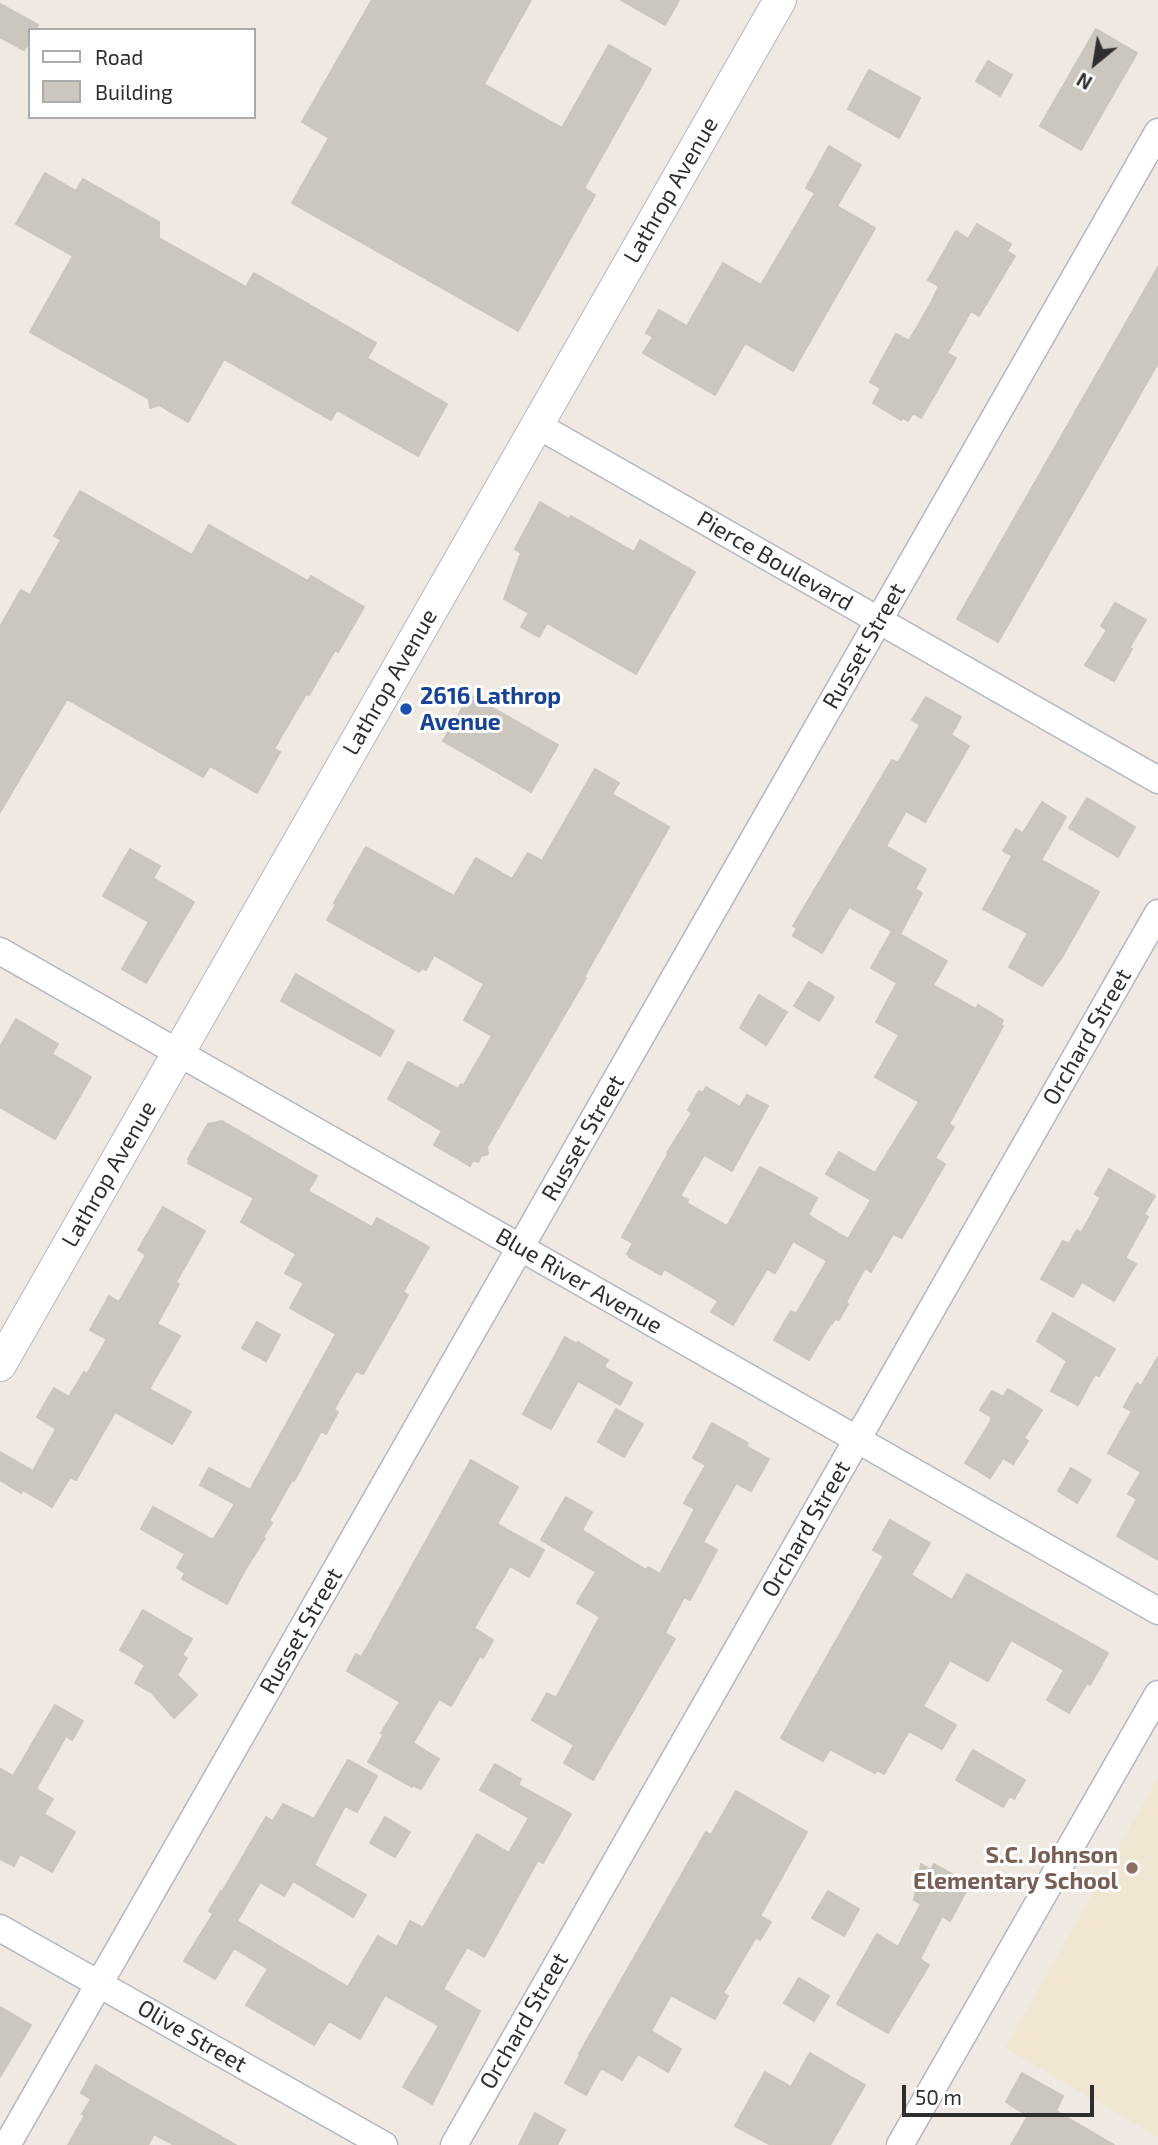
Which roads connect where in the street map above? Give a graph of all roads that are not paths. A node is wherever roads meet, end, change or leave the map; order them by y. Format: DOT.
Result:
graph roads {
  1 [pos="780,0"];
  2 [pos="1158,132"];
  3 [pos="537,425"];
  4 [pos="879,620"];
  5 [pos="1158,780"];
  6 [pos="1158,913"];
  7 [pos="0,951"];
  8 [pos="178,1053"];
  9 [pos="520,1247"];
  10 [pos="0,1364"];
  11 [pos="857,1439"];
  12 [pos="1158,1611"];
  13 [pos="1158,1694"];
  14 [pos="0,1927"];
  15 [pos="100,1984"];
  16 [pos="7,2145"];
  17 [pos="384,2145"];
  18 [pos="454,2145"];
  19 [pos="901,2145"];
  1 -- 3 [label="street, Lathrop Avenue"];
  2 -- 4 [label="street, Russet Street"];
  3 -- 4 [label="street, Pierce Boulevard"];
  3 -- 8 [label="street, Lathrop Avenue"];
  4 -- 5 [label="street, Pierce Boulevard"];
  4 -- 9 [label="street, Russet Street"];
  6 -- 11 [label="street, Orchard Street"];
  7 -- 8 [label="street, Blue River Avenue"];
  8 -- 9 [label="street, Blue River Avenue"];
  8 -- 10 [label="street, Lathrop Avenue"];
  9 -- 11 [label="street, Blue River Avenue"];
  9 -- 15 [label="street, Russet Street"];
  11 -- 12 [label="street, Blue River Avenue"];
  11 -- 18 [label="street, Orchard Street"];
  13 -- 19 [label="street"];
  14 -- 15 [label="street, Olive Street"];
  15 -- 16 [label="street, Russet Street"];
  15 -- 17 [label="street, Olive Street"];
}
